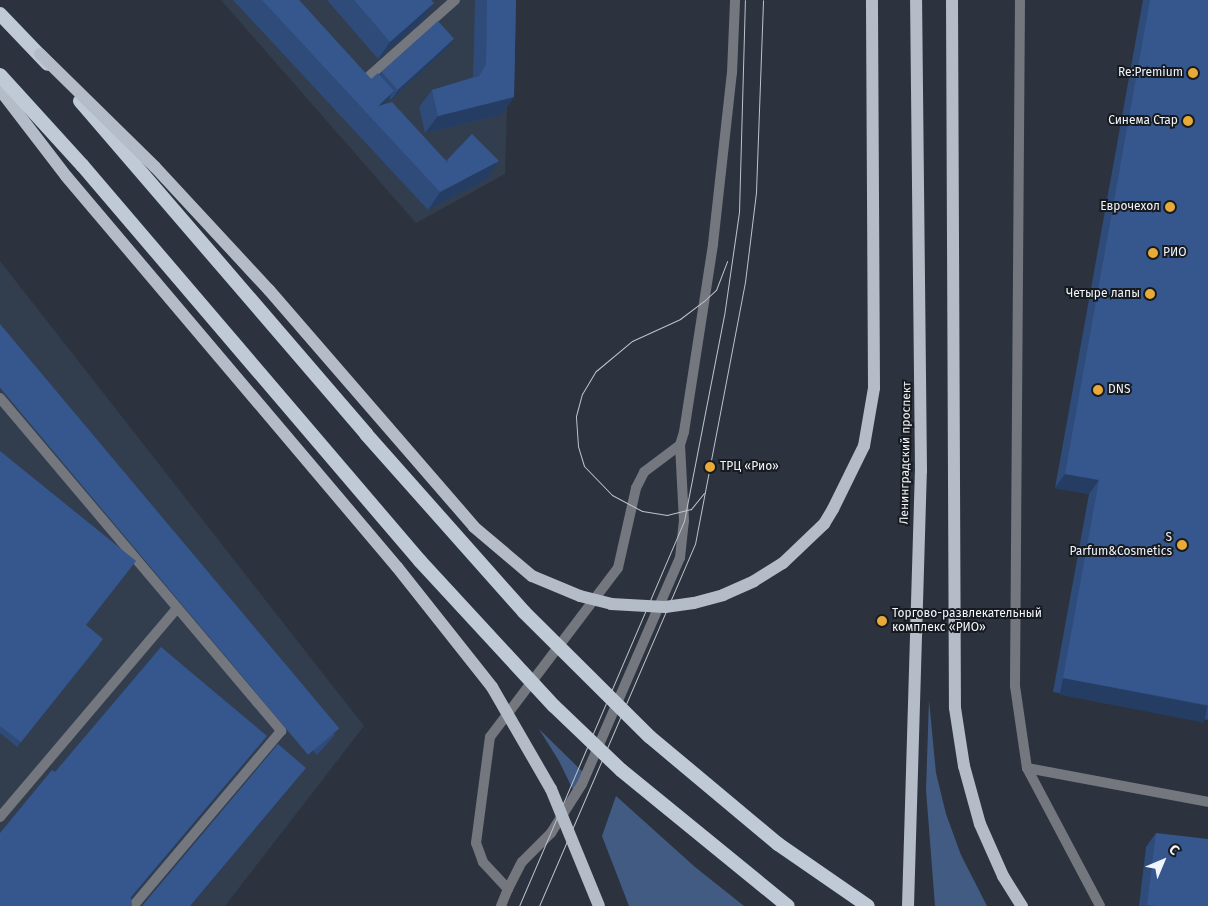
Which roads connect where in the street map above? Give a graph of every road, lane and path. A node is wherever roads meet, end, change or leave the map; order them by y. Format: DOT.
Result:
graph roads {
  1 [pos="455,0"];
  2 [pos="734,0"];
  3 [pos="872,0"];
  4 [pos="916,0"];
  5 [pos="952,0"];
  6 [pos="1020,0"];
  7 [pos="0,14"];
  8 [pos="40,54"];
  9 [pos="0,74"];
  10 [pos="366,79"];
  11 [pos="0,90"];
  12 [pos="0,398"];
  13 [pos="680,445"];
  14 [pos="177,608"];
  15 [pos="1027,768"];
  16 [pos="1208,802"];
  17 [pos="0,817"];
  18 [pos="508,889"];
  19 [pos="133,906"];
  20 [pos="502,906"];
  21 [pos="599,906"];
  22 [pos="788,906"];
  23 [pos="868,906"];
  24 [pos="908,906"];
  25 [pos="1022,906"];
  26 [pos="1100,906"];
  1 -- 10 [label="lane"];
  2 -- 13 [label="lane"];
  3 -- 8 [label="main road, bridge"];
  4 -- 24 [label="main road, Ленинградский проспект"];
  5 -- 25 [label="main road"];
  6 -- 15 [label="lane"];
  7 -- 8 [label="highway"];
  8 -- 23 [label="highway, bridge"];
  9 -- 22 [label="highway, bridge"];
  11 -- 21 [label="main road, bridge"];
  12 -- 14 [label="lane"];
  13 -- 18 [label="lane"];
  13 -- 18 [label="lane"];
  14 -- 17 [label="lane"];
  14 -- 19 [label="lane"];
  15 -- 16 [label="lane"];
  15 -- 26 [label="lane"];
  18 -- 20 [label="lane"];
}
